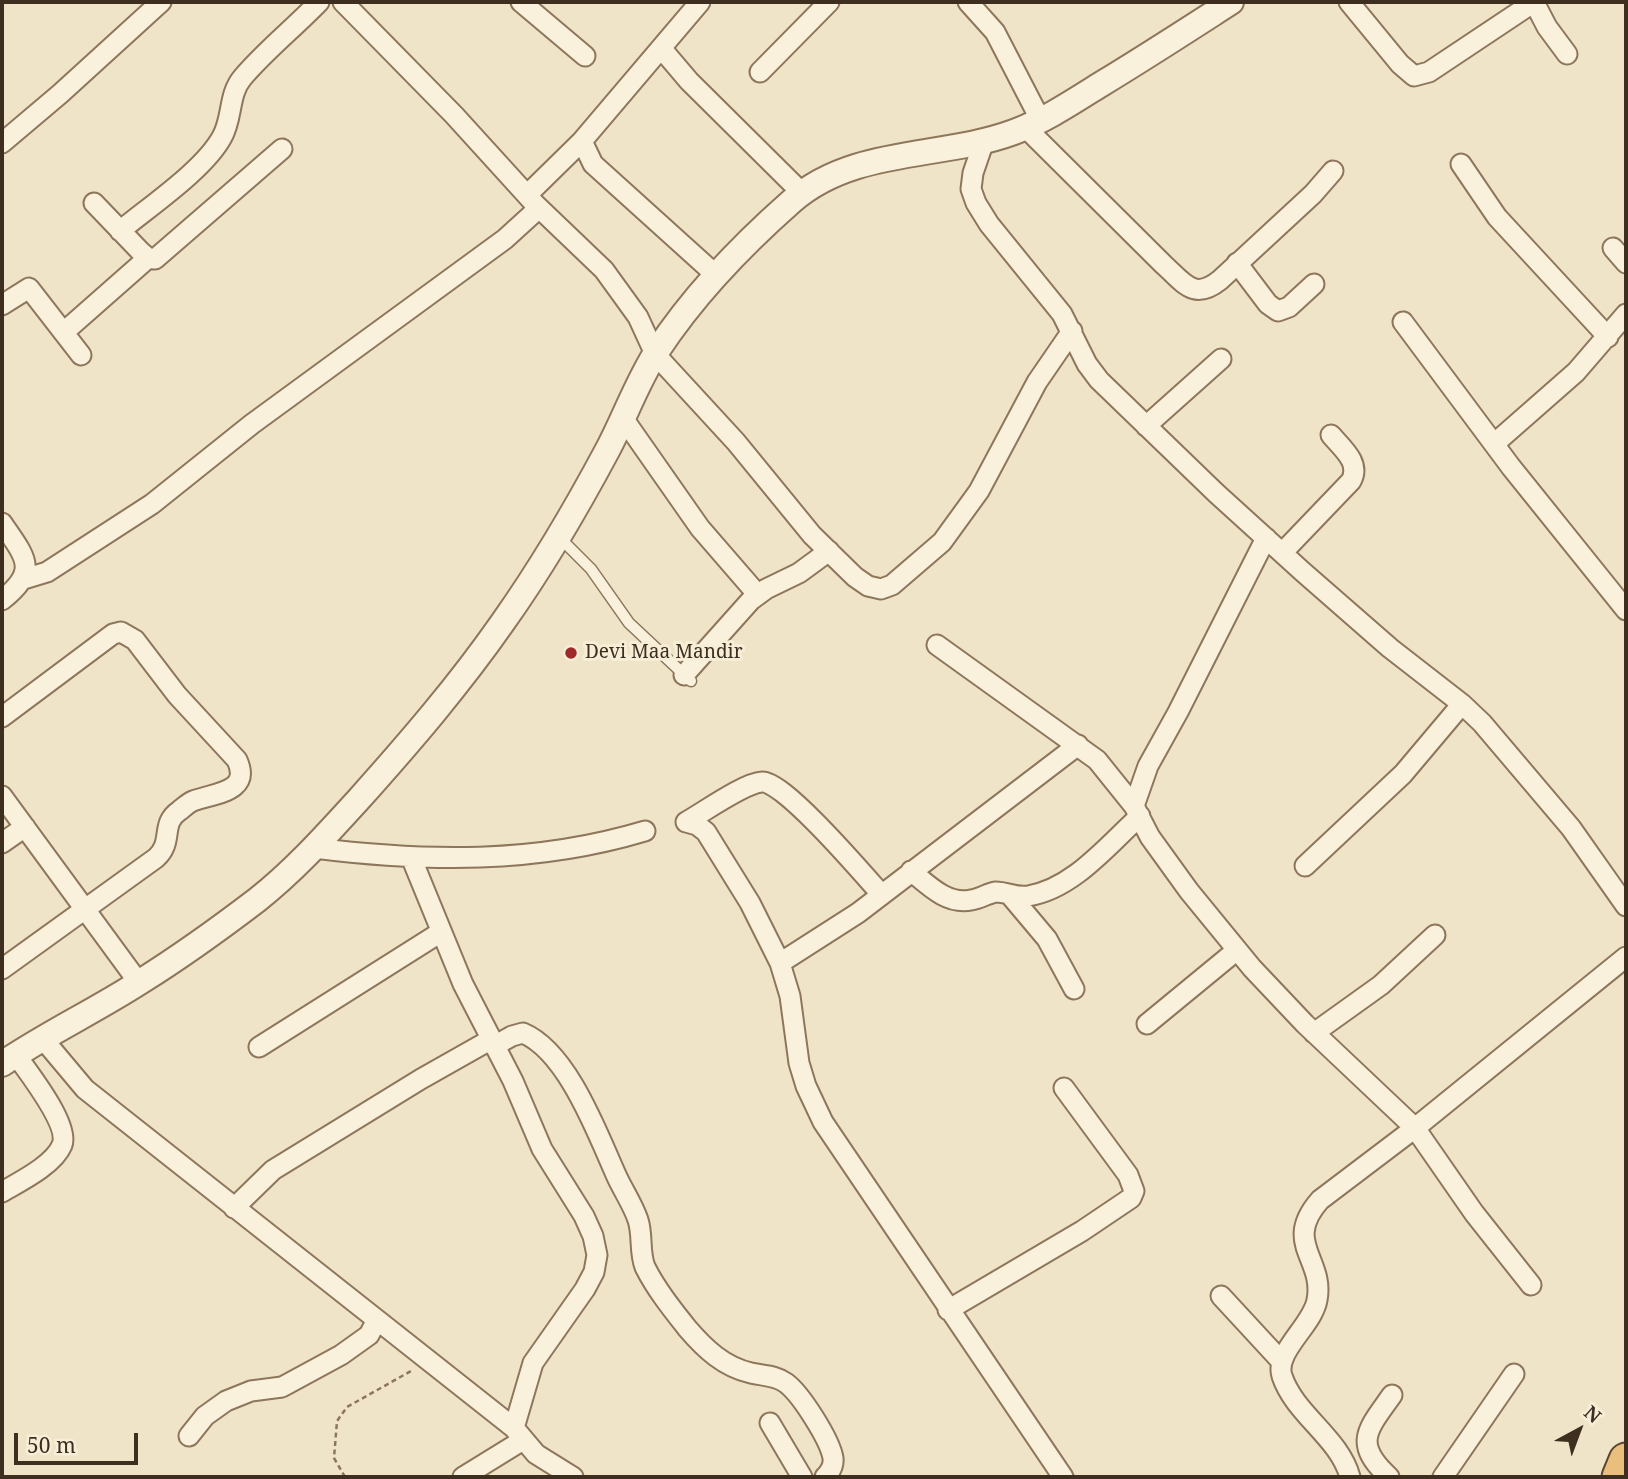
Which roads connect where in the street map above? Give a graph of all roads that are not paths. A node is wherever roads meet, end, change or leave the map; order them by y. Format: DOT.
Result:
graph roads {
  1 [pos="161,2"];
  2 [pos="319,2"];
  3 [pos="521,2"];
  4 [pos="700,2"];
  5 [pos="829,2"];
  6 [pos="968,2"];
  7 [pos="1231,2"];
  8 [pos="1349,2"];
  9 [pos="1534,2"];
  10 [pos="347,3"];
  11 [pos="661,48"];
  12 [pos="1567,54"];
  13 [pos="585,56"];
  14 [pos="760,72"];
  15 [pos="1033,124"];
  16 [pos="582,141"];
  17 [pos="984,141"];
  18 [pos="2,143"];
  19 [pos="282,149"];
  20 [pos="1461,164"];
  21 [pos="1333,171"];
  22 [pos="802,193"];
  23 [pos="533,202"];
  24 [pos="94,203"];
  25 [pos="120,231"];
  26 [pos="148,258"];
  27 [pos="1237,263"];
  28 [pos="717,276"];
  29 [pos="1314,284"];
  30 [pos="2,305"];
  31 [pos="1626,314"];
  32 [pos="1403,322"];
  33 [pos="1072,331"];
  34 [pos="64,332"];
  35 [pos="1608,337"];
  36 [pos="655,354"];
  37 [pos="82,355"];
  38 [pos="1221,359"];
  39 [pos="623,418"];
  40 [pos="1146,426"];
  41 [pos="1331,435"];
  42 [pos="1494,444"];
  43 [pos="2,523"];
  44 [pos="559,537"];
  45 [pos="1266,538"];
  46 [pos="829,551"];
  47 [pos="1282,553"];
  48 [pos="24,579"];
  49 [pos="758,595"];
  50 [pos="2,600"];
  51 [pos="1626,610"];
  52 [pos="937,645"];
  53 [pos="687,678"];
  54 [pos="1462,705"];
  55 [pos="2,717"];
  56 [pos="1078,745"];
  57 [pos="2,796"];
  58 [pos="1137,811"];
  59 [pos="24,827"];
  60 [pos="645,831"];
  61 [pos="2,843"];
  62 [pos="314,848"];
  63 [pos="411,857"];
  64 [pos="1305,866"];
  65 [pos="911,871"];
  66 [pos="881,894"];
  67 [pos="1010,895"];
  68 [pos="1626,906"];
  69 [pos="85,910"];
  70 [pos="441,932"];
  71 [pos="1435,935"];
  72 [pos="1237,950"];
  73 [pos="1626,957"];
  74 [pos="780,963"];
  75 [pos="2,969"];
  76 [pos="139,983"];
  77 [pos="1074,989"];
  78 [pos="1147,1024"];
  79 [pos="1314,1033"];
  80 [pos="43,1039"];
  81 [pos="492,1043"];
  82 [pos="258,1046"];
  83 [pos="9,1059"];
  84 [pos="1064,1088"];
  85 [pos="1415,1128"];
  86 [pos="2,1192"];
  87 [pos="234,1208"];
  88 [pos="1531,1285"];
  89 [pos="1222,1296"];
  90 [pos="948,1310"];
  91 [pos="377,1320"];
  92 [pos="1282,1362"];
  93 [pos="1514,1374"];
  94 [pos="1392,1395"];
  95 [pos="770,1423"];
  96 [pos="519,1434"];
  97 [pos="189,1436"];
  98 [pos="1626,1460"];
  99 [pos="463,1477"];
  100 [pos="573,1477"];
  101 [pos="802,1477"];
  102 [pos="825,1477"];
  103 [pos="1063,1477"];
  104 [pos="1350,1477"];
  105 [pos="1389,1477"];
  106 [pos="1443,1477"];
  107 [pos="1619,1477"];
  1 -- 18 [label="street"];
  2 -- 25 [label="street"];
  3 -- 13 [label="street"];
  4 -- 11 [label="street"];
  5 -- 14 [label="street"];
  6 -- 15 [label="street"];
  7 -- 15 [label="street"];
  8 -- 9 [label="street"];
  9 -- 12 [label="street"];
  10 -- 23 [label="street"];
  11 -- 16 [label="street"];
  11 -- 22 [label="street"];
  15 -- 17 [label="street"];
  15 -- 27 [label="street"];
  16 -- 23 [label="street"];
  16 -- 28 [label="street"];
  17 -- 22 [label="street"];
  17 -- 33 [label="street"];
  19 -- 26 [label="street"];
  20 -- 35 [label="street"];
  21 -- 27 [label="street"];
  22 -- 28 [label="street"];
  23 -- 36 [label="street"];
  23 -- 48 [label="street"];
  24 -- 25 [label="street"];
  25 -- 26 [label="street"];
  26 -- 34 [label="street"];
  27 -- 29 [label="street"];
  28 -- 36 [label="street"];
  30 -- 34 [label="street"];
  31 -- 35 [label="street"];
  32 -- 42 [label="street"];
  33 -- 40 [label="street"];
  33 -- 46 [label="street"];
  34 -- 37 [label="street"];
  35 -- 42 [label="street"];
  36 -- 39 [label="street"];
  36 -- 46 [label="street"];
  38 -- 40 [label="street"];
  39 -- 44 [label="street"];
  39 -- 49 [label="street"];
  40 -- 45 [label="street"];
  41 -- 47 [label="street"];
  42 -- 51 [label="street"];
  43 -- 48 [label="street"];
  44 -- 53 [label="lane"];
  44 -- 62 [label="street"];
  45 -- 47 [label="street"];
  45 -- 58 [label="street"];
  46 -- 49 [label="street"];
  47 -- 54 [label="street"];
  48 -- 50 [label="street"];
  49 -- 53 [label="street"];
  52 -- 56 [label="street"];
  54 -- 64 [label="street"];
  54 -- 68 [label="street"];
  55 -- 69 [label="street"];
  56 -- 58 [label="street"];
  56 -- 65 [label="street"];
  57 -- 59 [label="street"];
  58 -- 67 [label="street"];
  58 -- 72 [label="street"];
  59 -- 61 [label="street"];
  59 -- 69 [label="street"];
  60 -- 63 [label="street"];
  62 -- 63 [label="street"];
  62 -- 76 [label="street"];
  63 -- 70 [label="street"];
  65 -- 66 [label="street"];
  65 -- 67 [label="street"];
  66 -- 74 [label="street"];
  66 -- 74 [label="street"];
  67 -- 77 [label="street"];
  69 -- 75 [label="street"];
  69 -- 76 [label="street"];
  70 -- 81 [label="street"];
  70 -- 82 [label="street"];
  71 -- 79 [label="street"];
  72 -- 78 [label="street"];
  72 -- 79 [label="street"];
  73 -- 85 [label="street"];
  74 -- 90 [label="street"];
  76 -- 80 [label="street"];
  79 -- 85 [label="street"];
  80 -- 83 [label="street"];
  80 -- 87 [label="street"];
  81 -- 87 [label="street"];
  81 -- 96 [label="street"];
  81 -- 102 [label="street"];
  83 -- 86 [label="street"];
  84 -- 90 [label="street"];
  85 -- 88 [label="street"];
  85 -- 92 [label="street"];
  87 -- 91 [label="street"];
  89 -- 92 [label="street"];
  90 -- 103 [label="street"];
  91 -- 96 [label="street"];
  91 -- 97 [label="street"];
  92 -- 104 [label="street"];
  93 -- 106 [label="street"];
  94 -- 105 [label="street"];
  95 -- 101 [label="street"];
  96 -- 99 [label="street"];
  96 -- 100 [label="street"];
  98 -- 107 [label="highway"];
}
